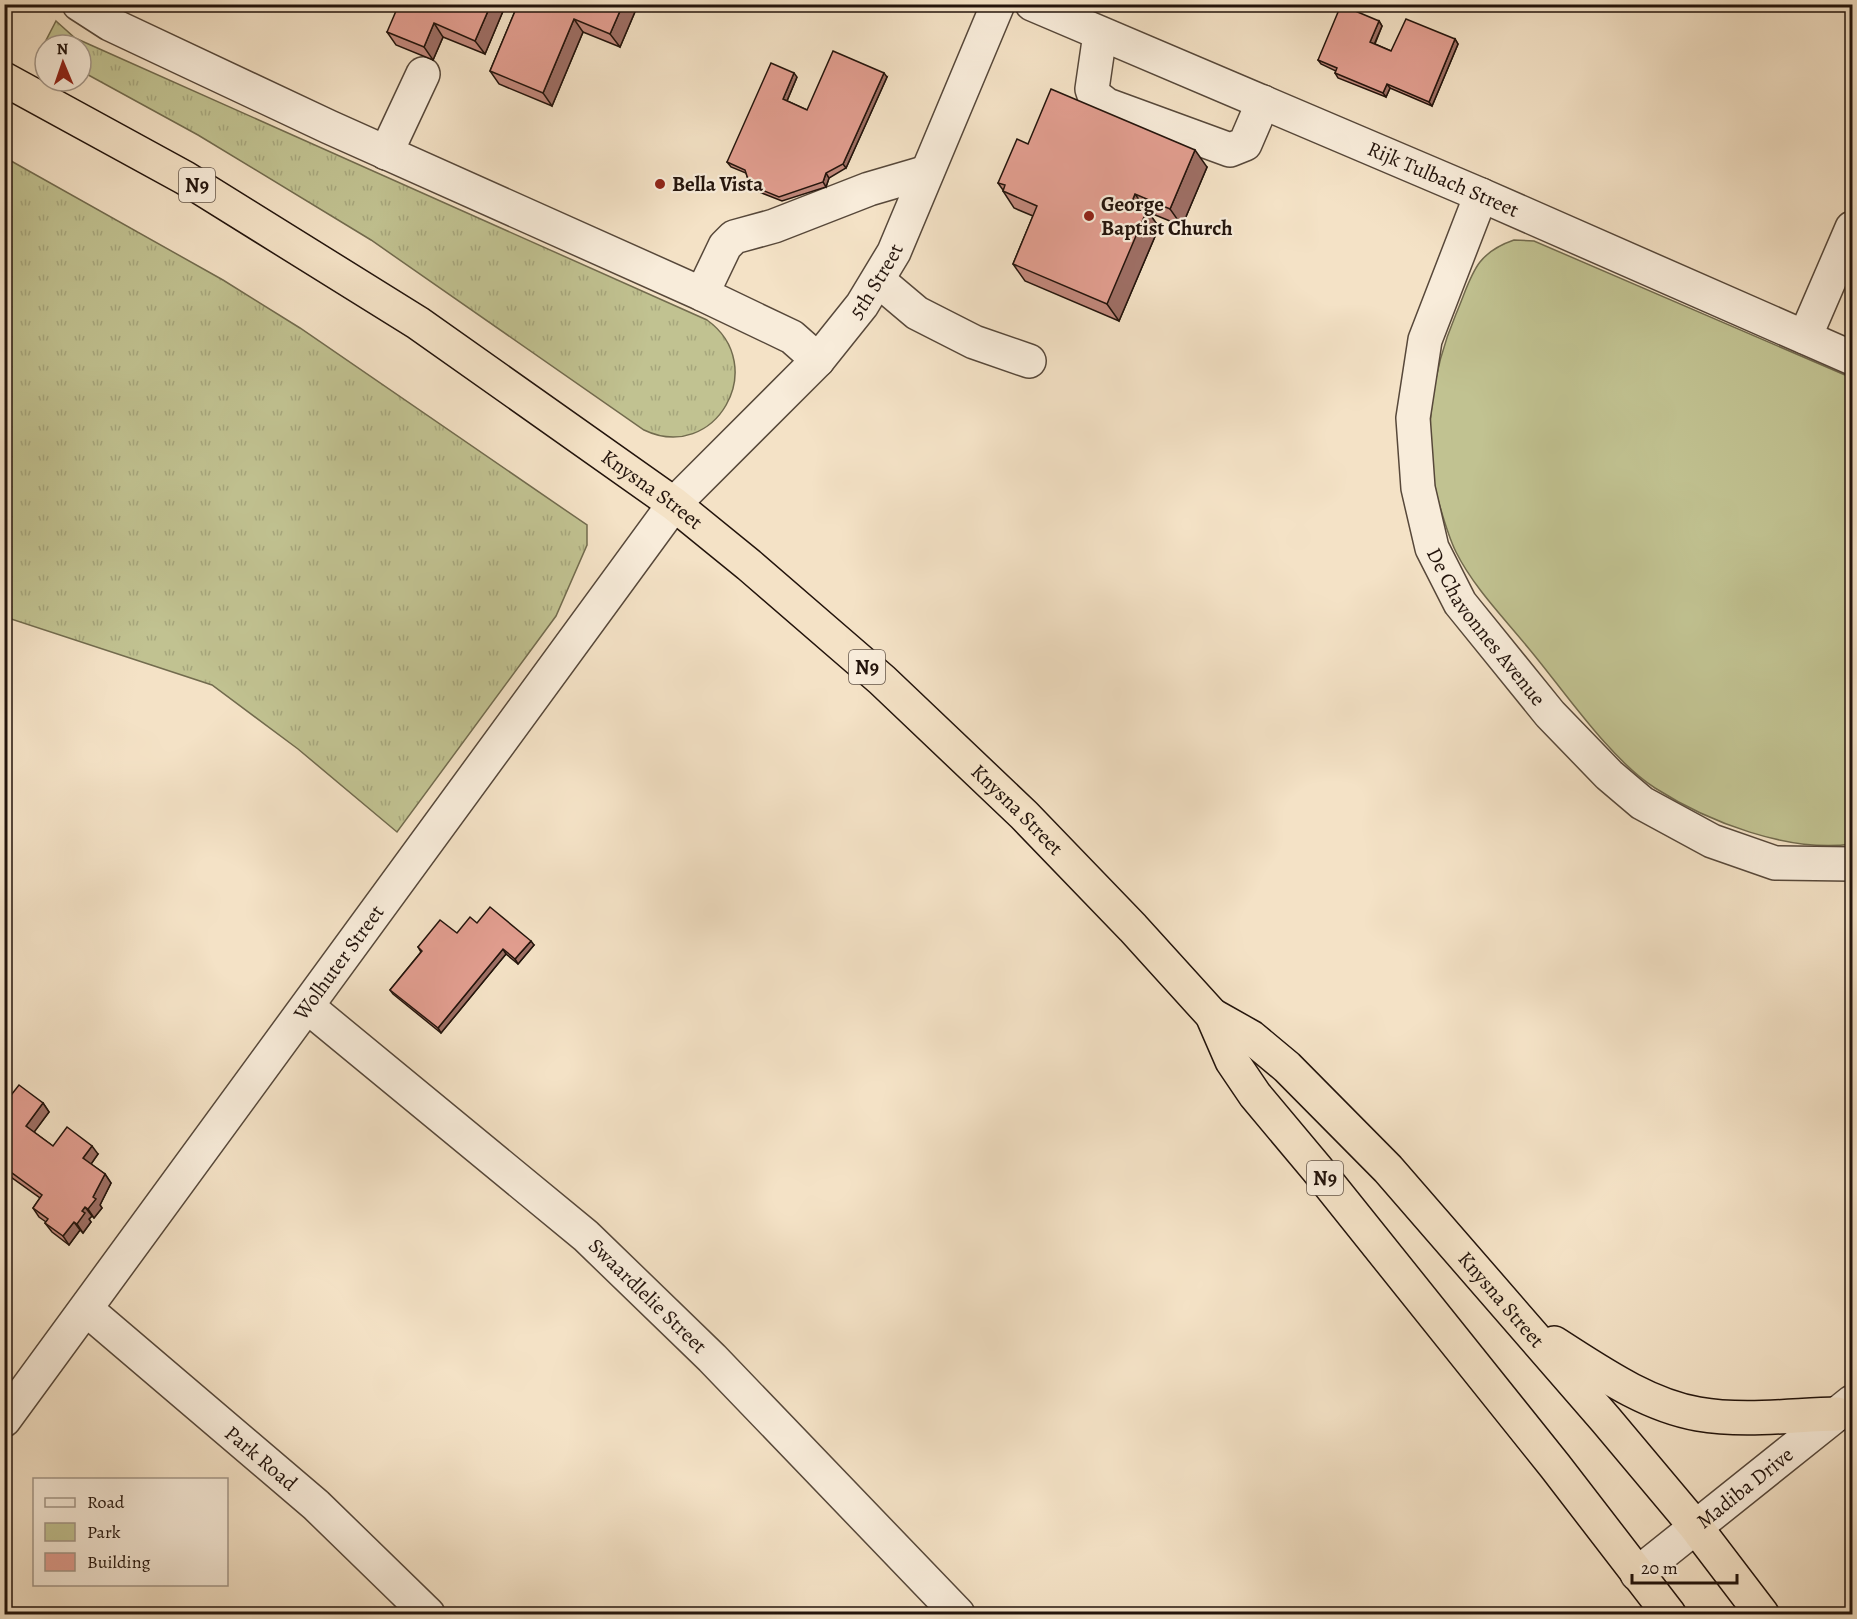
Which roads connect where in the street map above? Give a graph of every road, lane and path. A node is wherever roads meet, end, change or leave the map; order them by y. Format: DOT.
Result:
graph roads {
  1 [pos="79,4"];
  2 [pos="998,4"];
  3 [pos="1032,4"];
  4 [pos="1100,34"];
  5 [pos="423,74"];
  6 [pos="4,79"];
  7 [pos="1263,102"];
  8 [pos="386,153"];
  9 [pos="927,172"];
  10 [pos="1482,195"];
  11 [pos="1852,228"];
  12 [pos="879,281"];
  13 [pos="702,294"];
  14 [pos="1805,337"];
  15 [pos="1852,358"];
  16 [pos="818,360"];
  17 [pos="1029,362"];
  18 [pos="674,504"];
  19 [pos="1852,864"];
  20 [pos="308,1007"];
  21 [pos="1212,1015"];
  22 [pos="86,1309"];
  23 [pos="1524,1324"];
  24 [pos="1845,1408"];
  25 [pos="4,1420"];
  26 [pos="1695,1526"];
  27 [pos="1637,1574"];
  28 [pos="428,1614"];
  29 [pos="958,1614"];
  30 [pos="1669,1614"];
  31 [pos="1762,1614"];
  1 -- 8 [label="street"];
  2 -- 9 [label="street, 5th Street"];
  3 -- 4 [label="street, Rijk Tulbach Street"];
  4 -- 7 [label="street, Rijk Tulbach Street"];
  4 -- 7 [label="street"];
  5 -- 8 [label="street"];
  6 -- 18 [label="highway, Knysna Street / N9"];
  7 -- 10 [label="street, Rijk Tulbach Street"];
  8 -- 13 [label="street"];
  9 -- 12 [label="street, 5th Street"];
  9 -- 13 [label="street"];
  10 -- 14 [label="street, Rijk Tulbach Street"];
  10 -- 19 [label="street, De Chavonnes Avenue"];
  11 -- 14 [label="street"];
  12 -- 16 [label="street, 5th Street"];
  12 -- 17 [label="street"];
  13 -- 16 [label="street"];
  14 -- 15 [label="street, Rijk Tulbach Street"];
  16 -- 18 [label="street, 5th Street"];
  18 -- 20 [label="street, Wolhuter Street"];
  18 -- 21 [label="highway, Knysna Street / N9"];
  20 -- 22 [label="street, Wolhuter Street"];
  20 -- 29 [label="street, Swaardlelie Street"];
  21 -- 23 [label="highway, Knysna Street / N9"];
  21 -- 27 [label="highway, Knysna Street / N9"];
  22 -- 25 [label="street, Wolhuter Street"];
  22 -- 28 [label="street, Park Road"];
  23 -- 24 [label="highway"];
  23 -- 26 [label="highway, Knysna Street / N9"];
  24 -- 26 [label="street, Madiba Drive"];
  26 -- 27 [label="street, Madiba Drive"];
  26 -- 31 [label="highway, Knysna Street / N9"];
  27 -- 30 [label="highway, Knysna Street / N9"];
}
